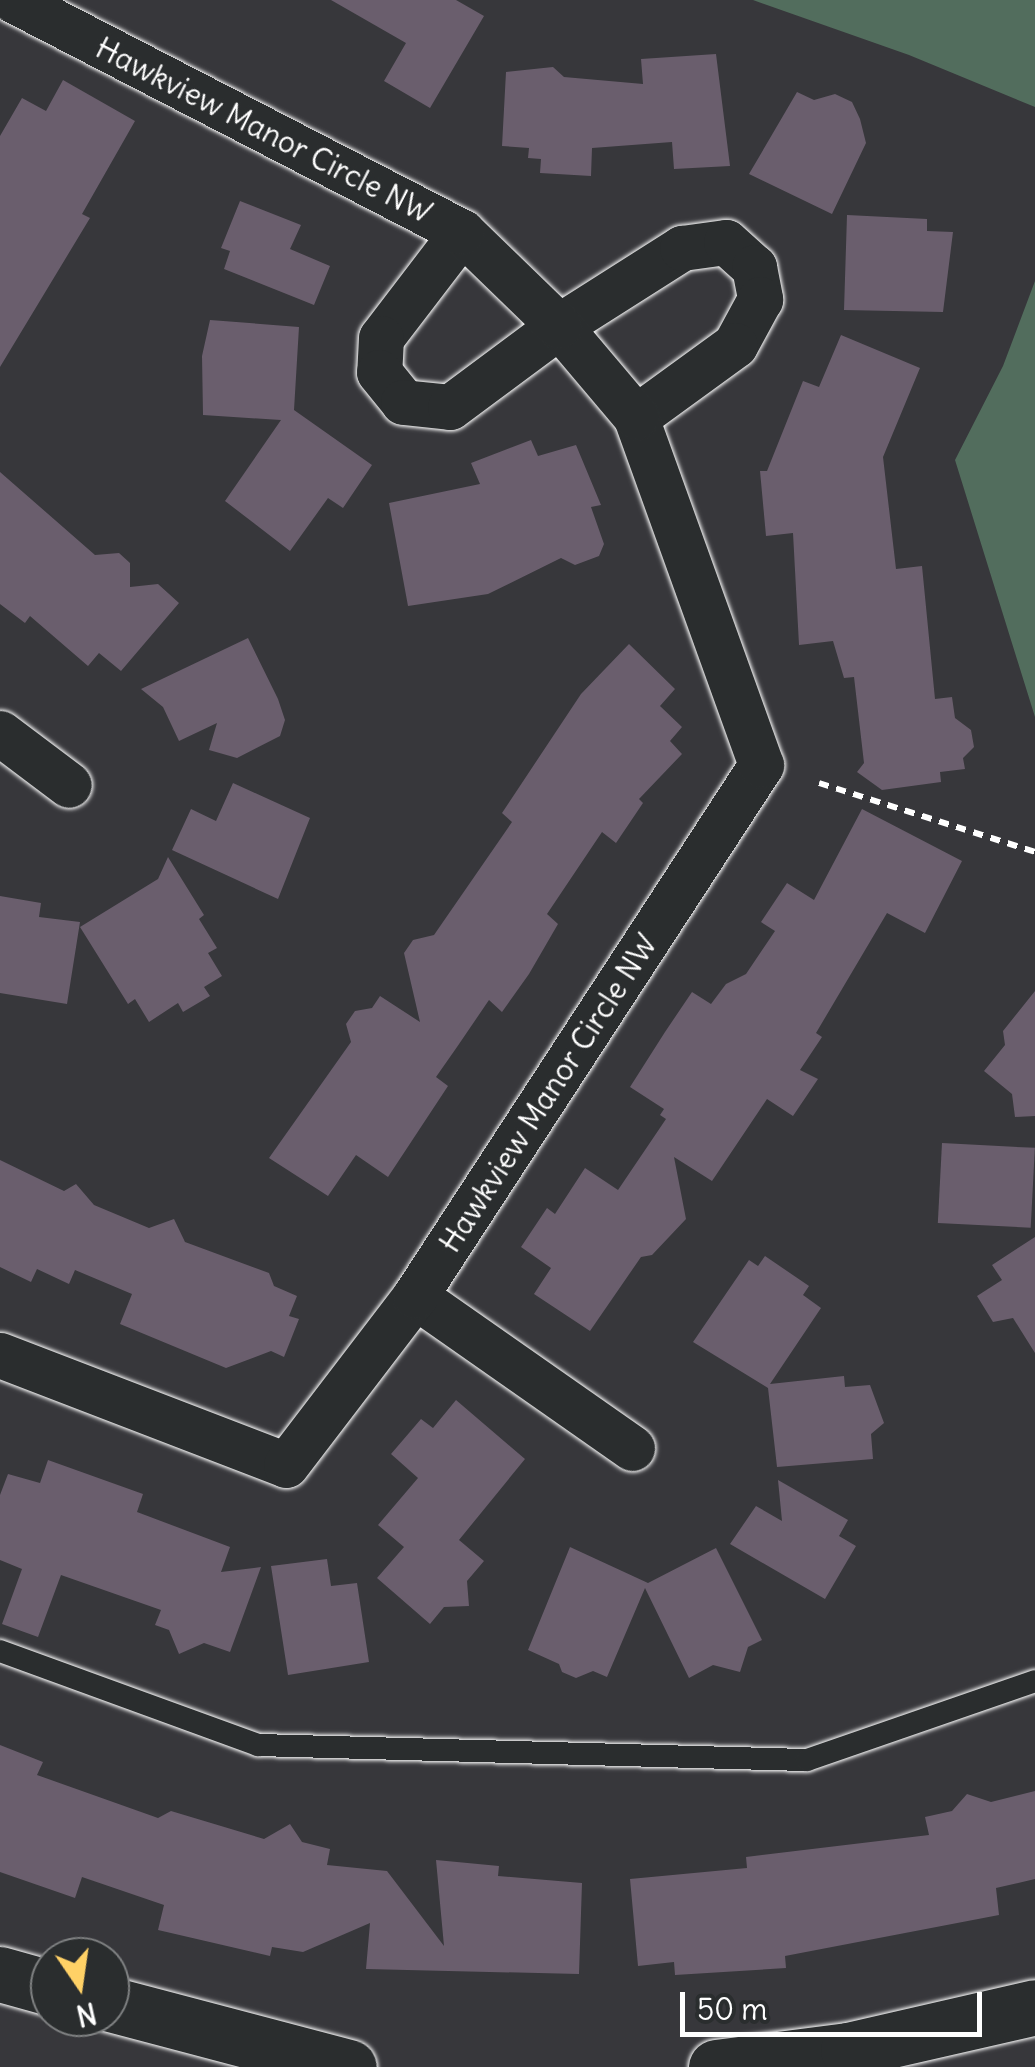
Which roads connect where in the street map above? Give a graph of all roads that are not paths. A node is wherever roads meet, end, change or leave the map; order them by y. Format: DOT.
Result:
graph roads {
  1 [pos="14,0"];
  2 [pos="462,232"];
  3 [pos="559,326"];
  4 [pos="636,416"];
  5 [pos="0,732"];
  6 [pos="70,785"];
  7 [pos="415,1296"];
  8 [pos="0,1355"];
  9 [pos="632,1448"];
  10 [pos="0,1650"];
  11 [pos="1035,1681"];
  12 [pos="0,1974"];
  13 [pos="30,1982"];
  14 [pos="1035,2007"];
  15 [pos="130,2009"];
  16 [pos="337,2066"];
  17 [pos="716,2067"];
  1 -- 2 [label="street, Hawkview Manor Circle NW"];
  2 -- 3 [label="street, Hawkview Manor Circle NW"];
  2 -- 3 [label="street, Hawkview Manor Circle NW"];
  3 -- 4 [label="street, Hawkview Manor Circle NW"];
  3 -- 4 [label="street, Hawkview Manor Circle NW"];
  4 -- 7 [label="street, Hawkview Manor Circle NW"];
  5 -- 6 [label="street"];
  7 -- 8 [label="street, Hawkview Manor Circle NW"];
  7 -- 9 [label="street"];
  10 -- 11 [label="lane"];
  12 -- 13 [label="street"];
  14 -- 17 [label="street"];
  15 -- 16 [label="street"];
}
